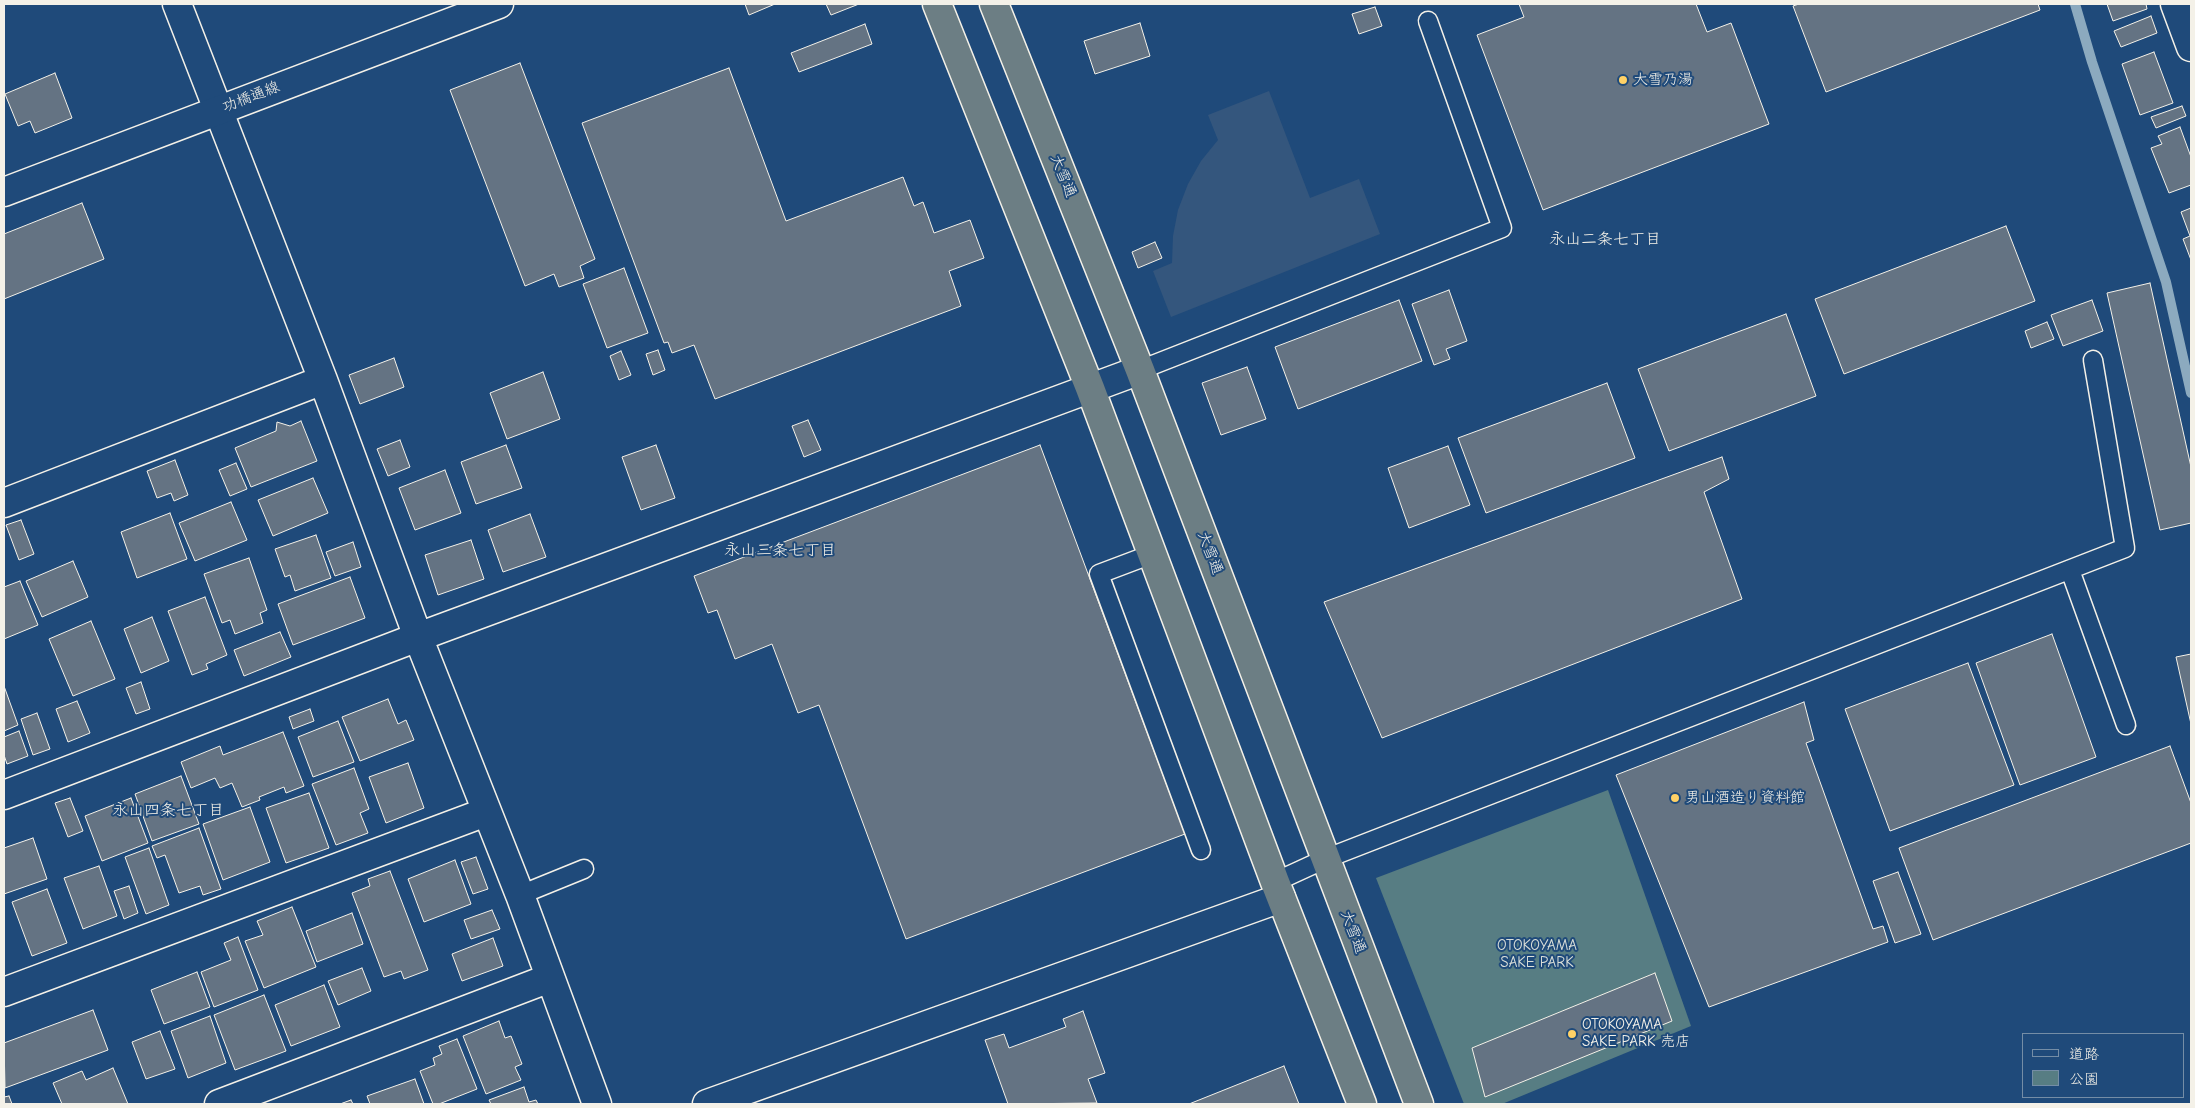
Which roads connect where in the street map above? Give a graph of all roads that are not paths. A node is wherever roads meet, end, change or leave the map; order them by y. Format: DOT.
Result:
graph roads {
  1 [pos="177,4"];
  2 [pos="499,4"];
  3 [pos="937,4"];
  4 [pos="994,4"];
  5 [pos="2181,7"];
  6 [pos="1428,21"];
  7 [pos="2191,47"];
  8 [pos="217,110"];
  9 [pos="4,192"];
  10 [pos="2093,360"];
  11 [pos="1140,370"];
  12 [pos="323,380"];
  13 [pos="1090,388"];
  14 [pos="4,503"];
  15 [pos="1152,554"];
  16 [pos="2070,570"];
  17 [pos="418,637"];
  18 [pos="2126,725"];
  19 [pos="4,795"];
  20 [pos="486,812"];
  21 [pos="1201,850"];
  22 [pos="1325,859"];
  23 [pos="584,869"];
  24 [pos="1278,890"];
  25 [pos="520,895"];
  26 [pos="550,978"];
  27 [pos="4,992"];
  28 [pos="218,1104"];
  29 [pos="597,1104"];
  30 [pos="707,1104"];
  31 [pos="1362,1104"];
  32 [pos="1419,1104"];
  1 -- 8 [label="street"];
  2 -- 8 [label="street, 功橋通線"];
  3 -- 13 [label="highway"];
  4 -- 11 [label="highway, 大雪通"];
  5 -- 7 [label="street"];
  6 -- 11 [label="lane"];
  8 -- 9 [label="street, 功橋通線"];
  8 -- 12 [label="street"];
  10 -- 16 [label="lane"];
  11 -- 13 [label="street"];
  11 -- 22 [label="highway, 大雪通"];
  12 -- 14 [label="street"];
  12 -- 17 [label="street"];
  13 -- 15 [label="highway"];
  13 -- 17 [label="street"];
  15 -- 21 [label="lane"];
  15 -- 24 [label="highway"];
  16 -- 18 [label="lane"];
  16 -- 22 [label="lane"];
  17 -- 19 [label="street"];
  17 -- 20 [label="street"];
  20 -- 25 [label="street"];
  20 -- 27 [label="street"];
  22 -- 24 [label="lane"];
  22 -- 32 [label="highway, 大雪通"];
  23 -- 25 [label="lane"];
  24 -- 30 [label="street"];
  24 -- 31 [label="highway"];
  25 -- 26 [label="street"];
  26 -- 28 [label="street"];
  26 -- 29 [label="street"];
}
